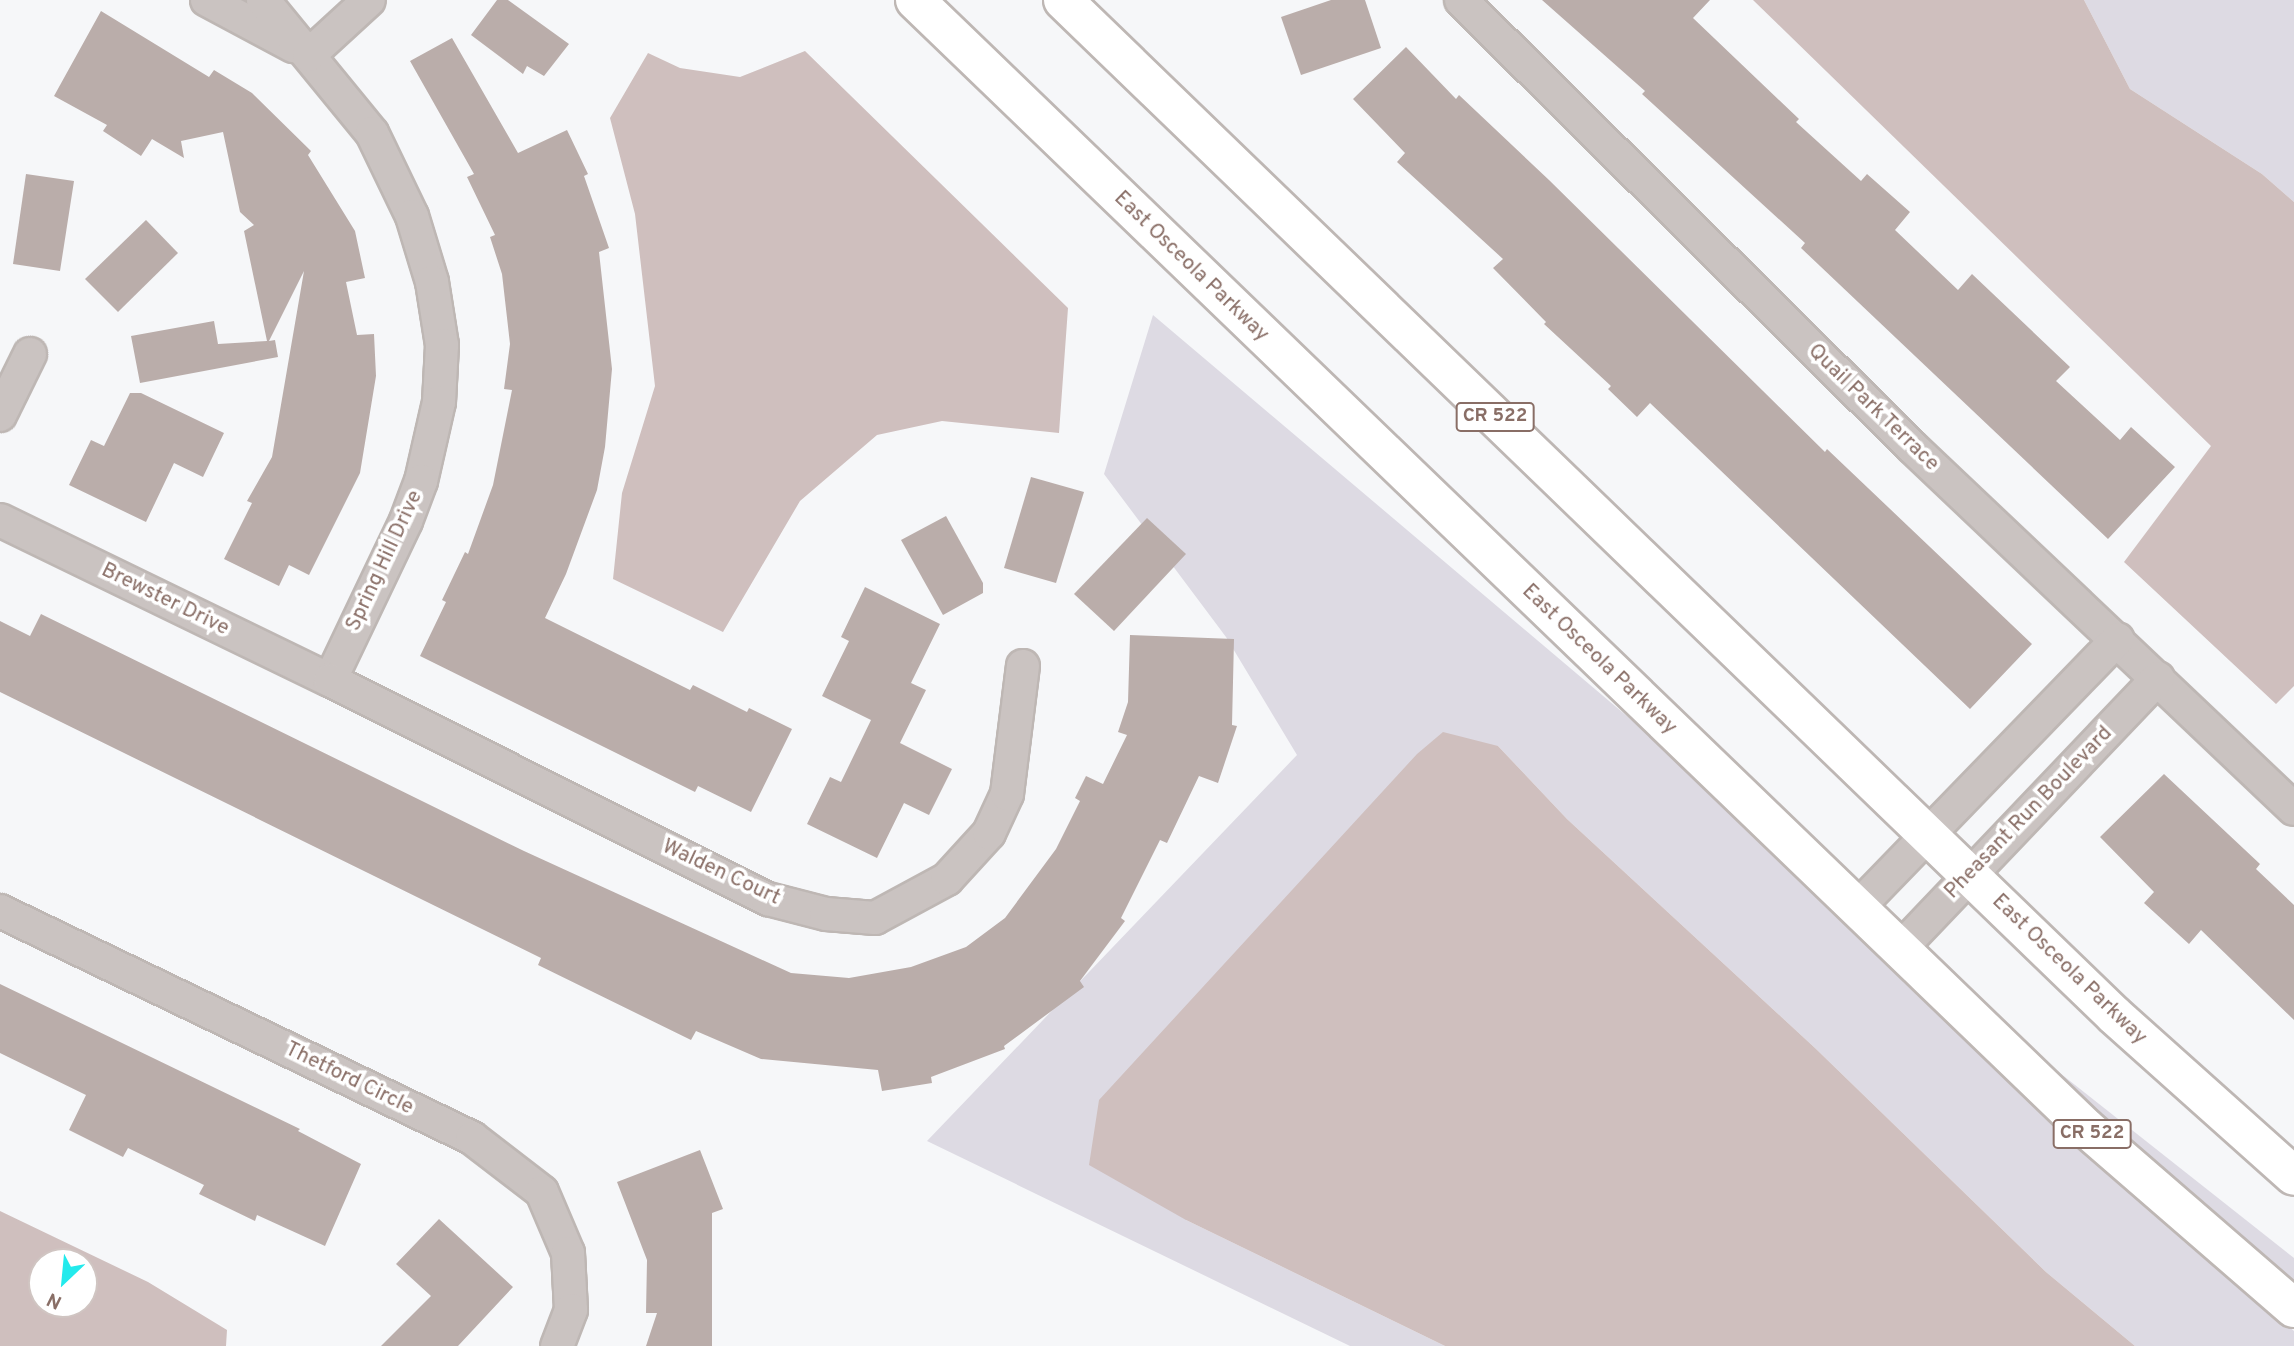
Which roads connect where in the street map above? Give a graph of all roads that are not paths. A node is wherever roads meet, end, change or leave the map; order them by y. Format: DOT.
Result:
graph roads {
  1 [pos="207,0"];
  2 [pos="263,0"];
  3 [pos="369,0"];
  4 [pos="915,0"];
  5 [pos="1063,0"];
  6 [pos="1461,0"];
  7 [pos="309,55"];
  8 [pos="30,354"];
  9 [pos="0,415"];
  10 [pos="0,520"];
  11 [pos="2118,639"];
  12 [pos="1023,667"];
  13 [pos="2158,678"];
  14 [pos="330,680"];
  15 [pos="2294,809"];
  16 [pos="1928,835"];
  17 [pos="1970,875"];
  18 [pos="1858,907"];
  19 [pos="0,911"];
  20 [pos="1900,949"];
  21 [pos="2294,1176"];
  22 [pos="2294,1308"];
  23 [pos="557,1346"];
  1 -- 7 [label="street, Spring Hill Drive"];
  2 -- 7 [label="street, Spring Hill Drive"];
  3 -- 7 [label="street"];
  4 -- 18 [label="main road, East Osceola Parkway / CR 522"];
  5 -- 16 [label="main road, East Osceola Parkway / CR 522"];
  6 -- 11 [label="street, Quail Park Terrace"];
  7 -- 14 [label="street, Spring Hill Drive"];
  8 -- 9 [label="street"];
  10 -- 14 [label="street, Brewster Drive"];
  11 -- 13 [label="street, Quail Park Terrace"];
  11 -- 16 [label="street"];
  12 -- 14 [label="street, Walden Court"];
  13 -- 15 [label="street, Quail Park Terrace"];
  13 -- 17 [label="street, Pheasant Run Boulevard"];
  16 -- 17 [label="main road, East Osceola Parkway / CR 522"];
  16 -- 18 [label="street"];
  17 -- 20 [label="street, Pheasant Run Boulevard"];
  17 -- 21 [label="main road, East Osceola Parkway / CR 522"];
  18 -- 20 [label="main road, East Osceola Parkway / CR 522"];
  19 -- 23 [label="street, Thetford Circle"];
  20 -- 22 [label="main road, East Osceola Parkway / CR 522"];
}
